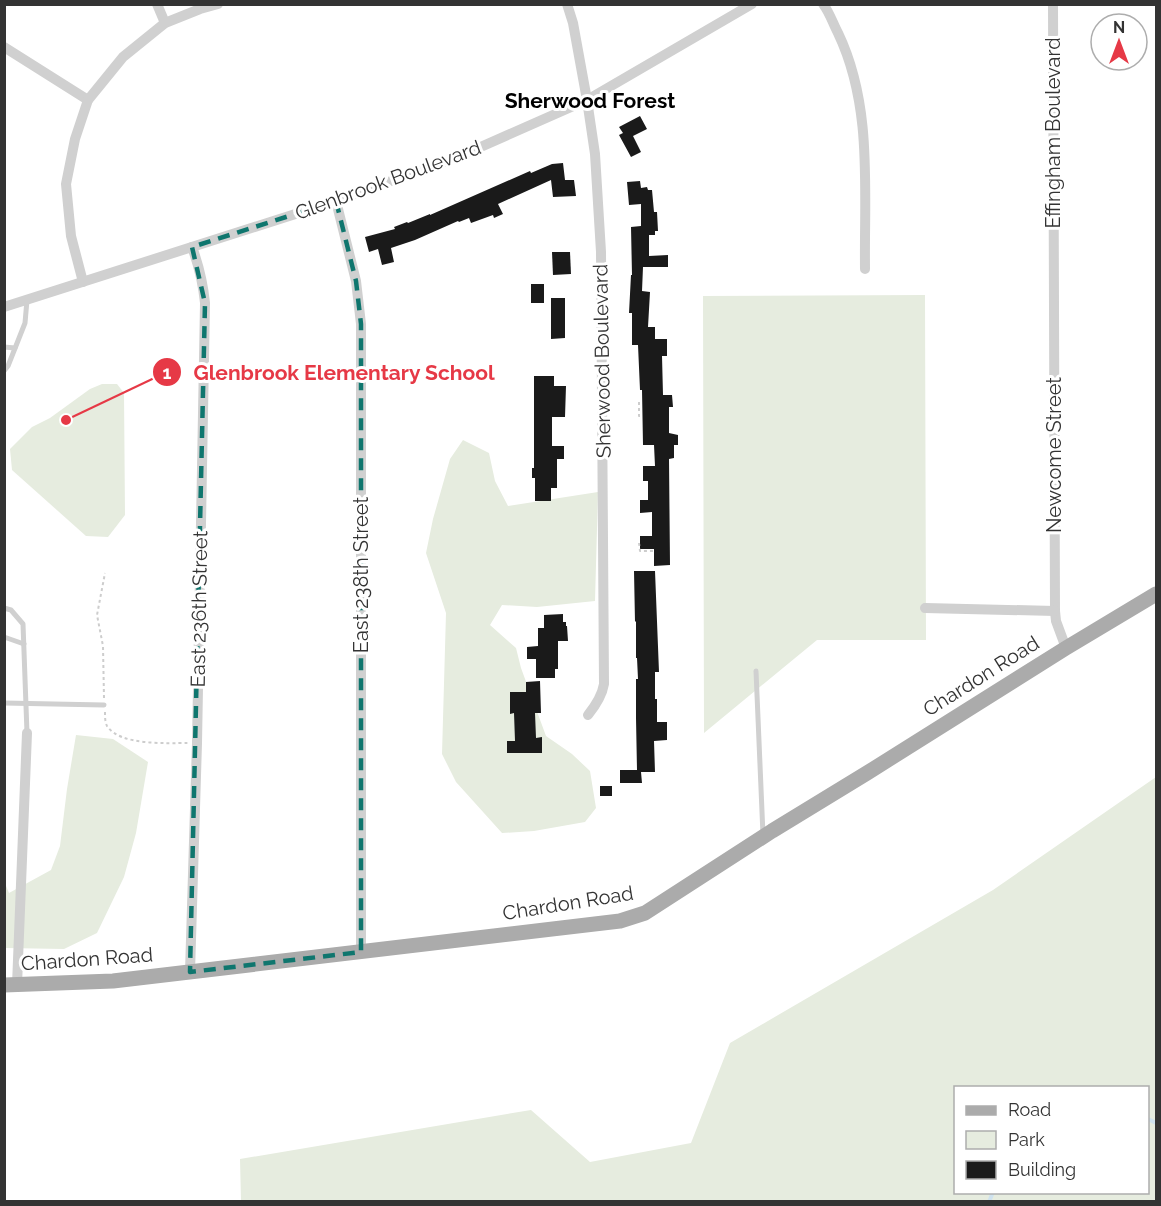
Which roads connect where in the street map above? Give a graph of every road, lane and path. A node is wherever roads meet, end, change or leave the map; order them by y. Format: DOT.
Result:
graph roads {
  1 [pos="157,4"];
  2 [pos="218,4"];
  3 [pos="567,4"];
  4 [pos="752,4"];
  5 [pos="823,4"];
  6 [pos="1053,4"];
  7 [pos="165,23"];
  8 [pos="4,47"];
  9 [pos="88,100"];
  10 [pos="587,100"];
  11 [pos="336,201"];
  12 [pos="192,247"];
  13 [pos="1053,261"];
  14 [pos="864,269"];
  15 [pos="83,282"];
  16 [pos="27,300"];
  17 [pos="4,307"];
  18 [pos="4,347"];
  19 [pos="15,348"];
  20 [pos="4,372"];
  21 [pos="639,402"];
  22 [pos="642,416"];
  23 [pos="639,543"];
  24 [pos="654,551"];
  25 [pos="105,573"];
  26 [pos="1156,594"];
  27 [pos="4,608"];
  28 [pos="925,608"];
  29 [pos="1055,611"];
  30 [pos="4,637"];
  31 [pos="24,644"];
  32 [pos="1066,648"];
  33 [pos="756,671"];
  34 [pos="4,703"];
  35 [pos="26,704"];
  36 [pos="104,705"];
  37 [pos="588,715"];
  38 [pos="27,733"];
  39 [pos="196,743"];
  40 [pos="763,836"];
  41 [pos="361,952"];
  42 [pos="190,972"];
  43 [pos="11,985"];
  1 -- 7 [label="street"];
  2 -- 7 [label="street"];
  3 -- 10 [label="street, Sherwood Boulevard"];
  4 -- 10 [label="street, Glenbrook Boulevard"];
  5 -- 14 [label="street"];
  6 -- 13 [label="street, Effingham Boulevard"];
  7 -- 9 [label="street"];
  8 -- 9 [label="street"];
  9 -- 15 [label="street"];
  10 -- 11 [label="street, Glenbrook Boulevard"];
  10 -- 37 [label="street, Sherwood Boulevard"];
  11 -- 12 [label="street, Glenbrook Boulevard"];
  11 -- 41 [label="street, East 238th Street"];
  12 -- 15 [label="street, Glenbrook Boulevard"];
  12 -- 39 [label="street, East 236th Street"];
  13 -- 29 [label="street, Newcome Street"];
  15 -- 16 [label="street, Glenbrook Boulevard"];
  16 -- 17 [label="street, Glenbrook Boulevard"];
  16 -- 19 [label="lane"];
  18 -- 19 [label="lane"];
  19 -- 20 [label="lane"];
  21 -- 22 [label="path"];
  23 -- 24 [label="path"];
  25 -- 36 [label="path"];
  26 -- 32 [label="main road, Chardon Road"];
  27 -- 31 [label="lane"];
  28 -- 29 [label="street"];
  29 -- 32 [label="street, Newcome Street"];
  30 -- 31 [label="lane"];
  31 -- 35 [label="lane"];
  32 -- 40 [label="main road, Chardon Road"];
  33 -- 40 [label="lane"];
  34 -- 35 [label="lane"];
  35 -- 36 [label="lane"];
  35 -- 38 [label="lane"];
  36 -- 39 [label="path"];
  38 -- 43 [label="street"];
  39 -- 42 [label="street, East 236th Street"];
  40 -- 41 [label="main road, Chardon Road"];
  41 -- 42 [label="main road, Chardon Road"];
  42 -- 43 [label="main road, Chardon Road"];
}
